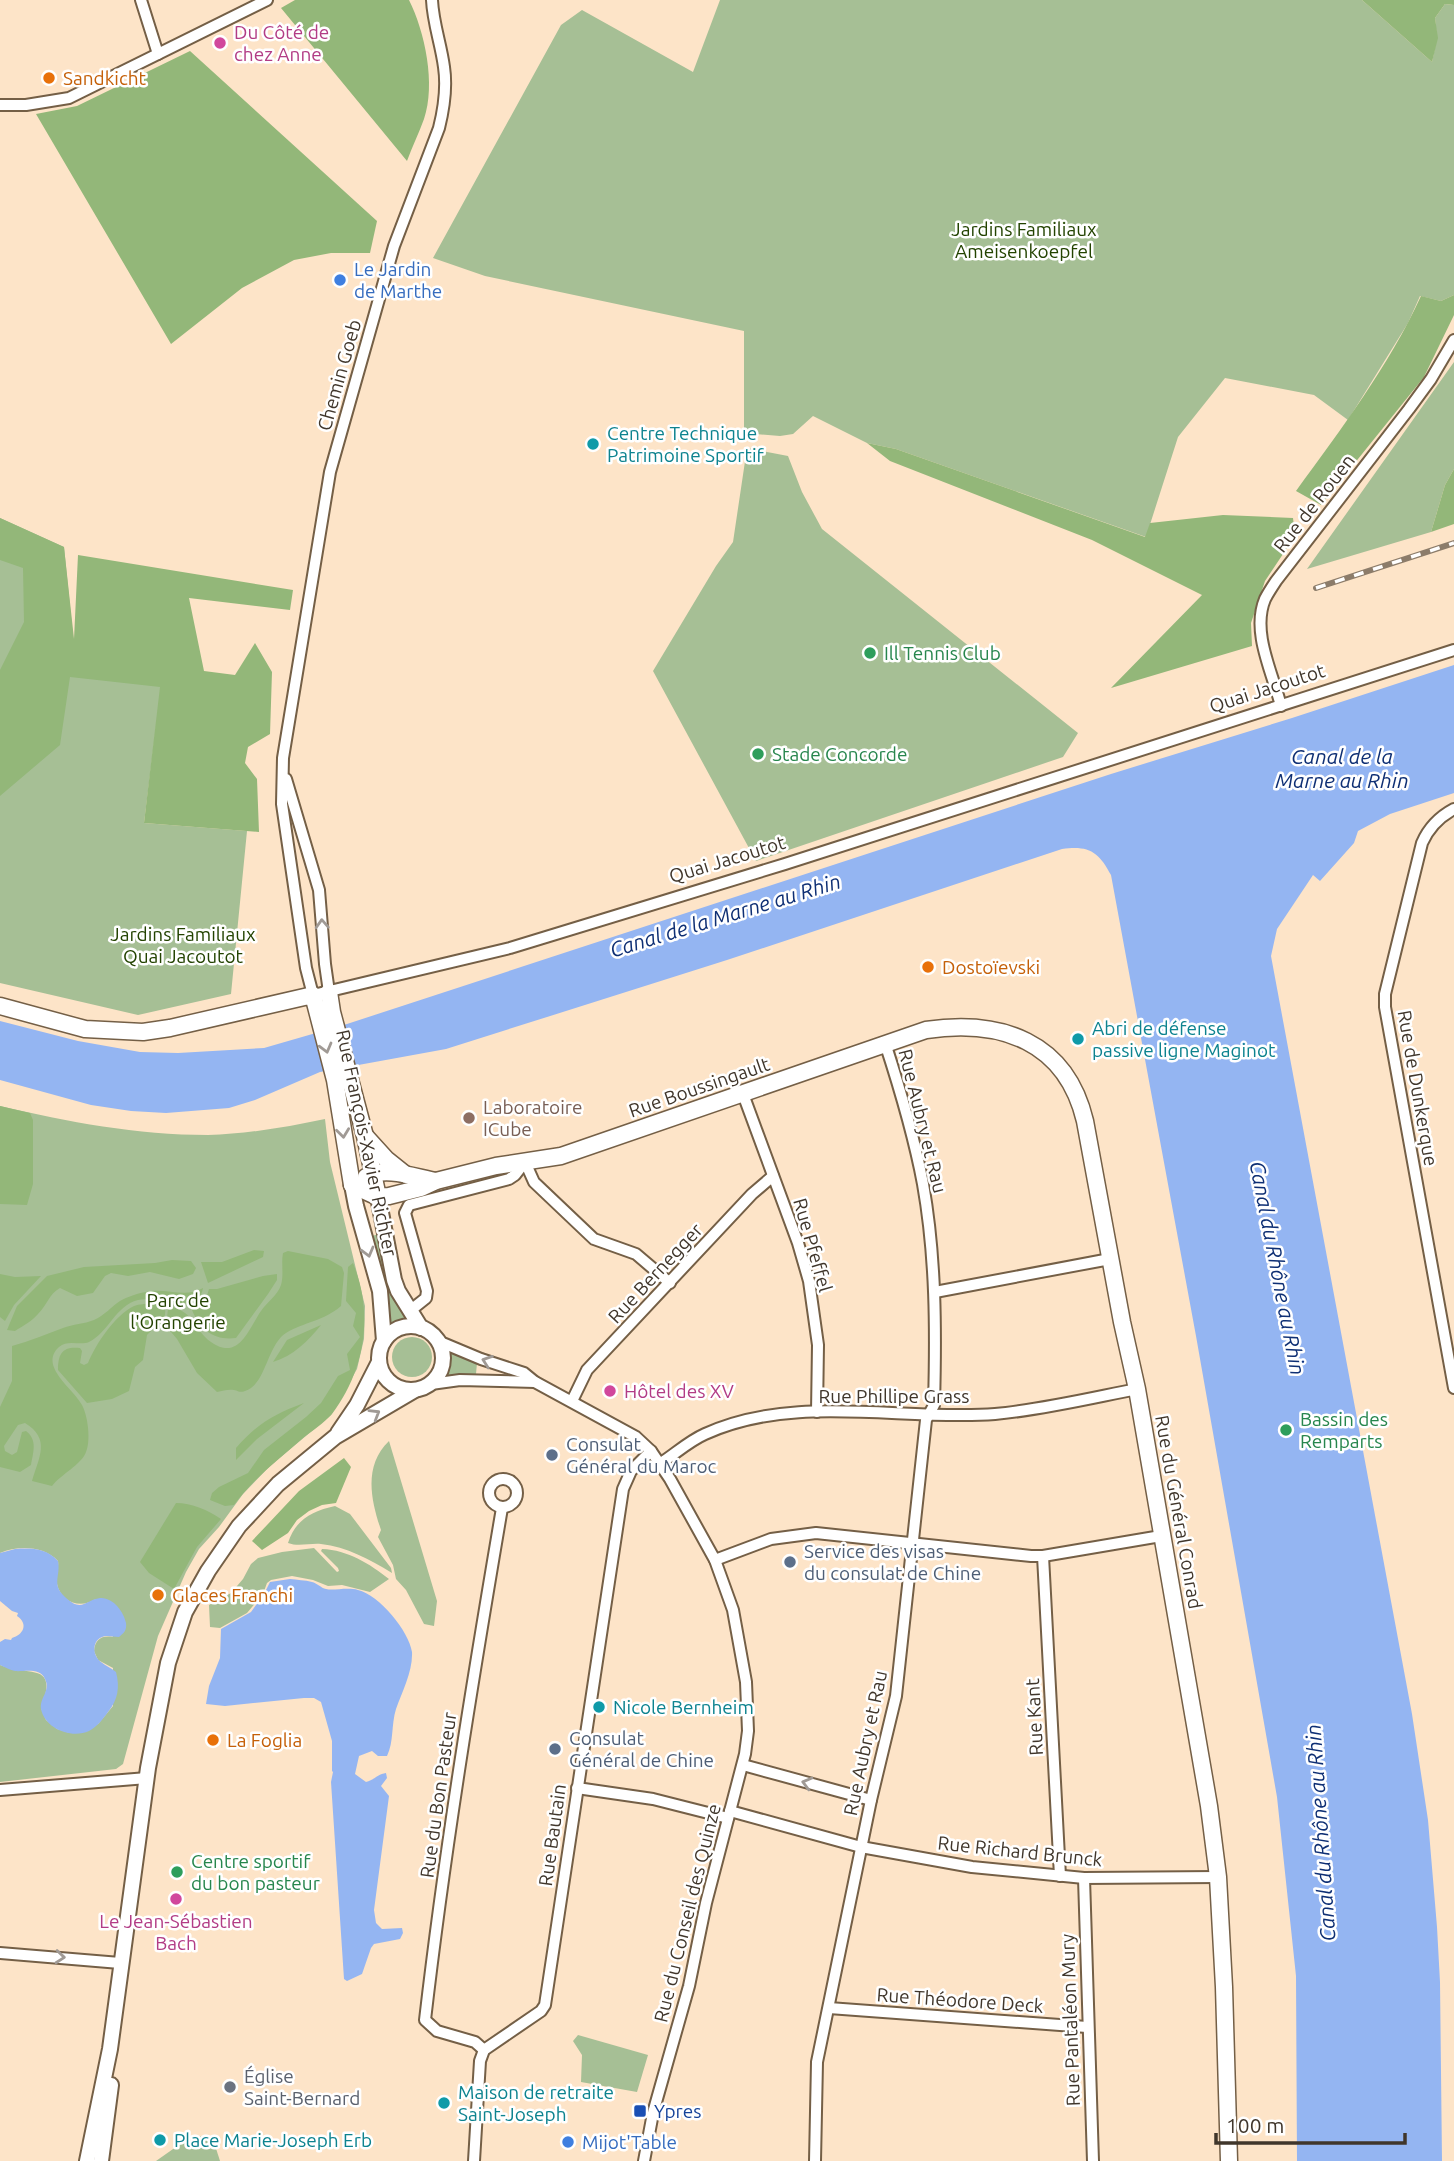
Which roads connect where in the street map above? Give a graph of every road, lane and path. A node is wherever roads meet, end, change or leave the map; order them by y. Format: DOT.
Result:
graph roads {
  1 [pos="141,0"];
  2 [pos="267,0"];
  3 [pos="432,0"];
  4 [pos="158,54"];
  5 [pos="0,106"];
  6 [pos="1454,340"];
  7 [pos="1454,650"];
  8 [pos="1282,706"];
  9 [pos="283,768"];
  10 [pos="1454,809"];
  11 [pos="321,993"];
  12 [pos="0,1006"];
  13 [pos="885,1043"];
  14 [pos="342,1078"];
  15 [pos="743,1094"];
  16 [pos="365,1136"];
  17 [pos="525,1162"];
  18 [pos="373,1173"];
  19 [pos="773,1175"];
  20 [pos="408,1176"];
  21 [pos="436,1181"];
  22 [pos="352,1185"];
  23 [pos="378,1197"];
  24 [pos="1110,1259"];
  25 [pos="670,1283"];
  26 [pos="935,1292"];
  27 [pos="411,1310"];
  28 [pos="421,1328"];
  29 [pos="384,1341"];
  30 [pos="438,1341"];
  31 [pos="379,1362"];
  32 [pos="535,1382"];
  33 [pos="431,1384"];
  34 [pos="1454,1388"];
  35 [pos="1137,1389"];
  36 [pos="415,1390"];
  37 [pos="572,1401"];
  38 [pos="817,1412"];
  39 [pos="929,1414"];
  40 [pos="335,1437"];
  41 [pos="651,1451"];
  42 [pos="660,1463"];
  43 [pos="502,1508"];
  44 [pos="1161,1536"];
  45 [pos="912,1543"];
  46 [pos="1043,1556"];
  47 [pos="715,1560"];
  48 [pos="743,1765"];
  49 [pos="147,1778"];
  50 [pos="577,1788"];
  51 [pos="0,1790"];
  52 [pos="871,1800"];
  53 [pos="729,1814"];
  54 [pos="861,1847"];
  55 [pos="1060,1876"];
  56 [pos="1218,1877"];
  57 [pos="1084,1878"];
  58 [pos="0,1952"];
  59 [pos="120,1963"];
  60 [pos="829,2008"];
  61 [pos="1087,2027"];
  62 [pos="110,2049"];
  63 [pos="485,2050"];
  64 [pos="87,2161"];
  65 [pos="101,2161"];
  66 [pos="474,2161"];
  67 [pos="644,2161"];
  68 [pos="815,2161"];
  69 [pos="1093,2161"];
  70 [pos="1229,2161"];
  1 -- 4 [label="street"];
  2 -- 4 [label="street"];
  3 -- 9 [label="street, Chemin Goeb"];
  4 -- 5 [label="street"];
  6 -- 8 [label="street, Rue de Rouen"];
  7 -- 8 [label="street, Quai Jacoutot"];
  8 -- 11 [label="street, Quai Jacoutot"];
  11 -- 9 [label="street, Chemin Goeb, one-way"];
  9 -- 11 [label="street, Chemin Goeb"];
  10 -- 34 [label="street, Rue de Dunkerque"];
  11 -- 12 [label="main road, Quai Jacoutot"];
  11 -- 14 [label="main road, Rue François-Xavier Richter"];
  13 -- 15 [label="main road, Rue Boussingault"];
  13 -- 24 [label="main road, Rue du Général Conrad"];
  13 -- 26 [label="street, Rue Aubry et Rau"];
  14 -- 16 [label="main road, Rue François-Xavier Richter"];
  14 -- 22 [label="main road, Rue François-Xavier Richter, one-way"];
  15 -- 17 [label="main road, Rue Boussingault"];
  15 -- 19 [label="street, Rue Pfeffel"];
  16 -- 18 [label="main road, Rue François-Xavier Richter"];
  16 -- 20 [label="main road, Rue Boussingault"];
  17 -- 21 [label="main road, Rue Boussingault"];
  17 -- 25 [label="street"];
  17 -- 27 [label="street, Rue Boussingault"];
  18 -- 20 [label="main road, Rue Boussingault"];
  18 -- 22 [label="main road"];
  18 -- 23 [label="main road, Rue François-Xavier Richter"];
  19 -- 25 [label="street, Rue Bernegger"];
  19 -- 38 [label="street, Rue Pfeffel"];
  20 -- 21 [label="main road, Rue Boussingault"];
  21 -- 23 [label="main road, Rue Boussingault"];
  22 -- 23 [label="main road"];
  22 -- 29 [label="street, Rue François-Xavier Richter, one-way"];
  23 -- 27 [label="street, Rue François-Xavier Richter"];
  24 -- 26 [label="street"];
  24 -- 35 [label="main road, Rue du Général Conrad"];
  25 -- 37 [label="street, Rue Bernegger"];
  26 -- 39 [label="street, Rue Aubry et Rau"];
  27 -- 28 [label="street, Rue François-Xavier Richter"];
  28 -- 29 [label="street"];
  28 -- 30 [label="street"];
  29 -- 31 [label="street"];
  32 -- 30 [label="street, Rue du Conseil des Quinze, one-way"];
  30 -- 33 [label="street"];
  31 -- 36 [label="street"];
  31 -- 40 [label="street"];
  32 -- 33 [label="street, Rue du Conseil des Quinze"];
  32 -- 37 [label="street, Rue du Conseil des Quinze"];
  33 -- 36 [label="street"];
  35 -- 39 [label="street, Rue Phillipe Grass"];
  35 -- 44 [label="main road, Rue du Général Conrad"];
  40 -- 36 [label="street, one-way"];
  37 -- 41 [label="street, Rue du Conseil des Quinze"];
  38 -- 39 [label="street, Rue Phillipe Grass"];
  38 -- 42 [label="street, Rue Phillipe Grass"];
  39 -- 45 [label="street, Rue Aubry et Rau"];
  40 -- 49 [label="street"];
  41 -- 42 [label="street, Rue du Conseil des Quinze"];
  41 -- 50 [label="street, Rue Bautain"];
  42 -- 47 [label="street, Rue du Conseil des Quinze"];
  43 -- 63 [label="street, Rue du Bon Pasteur"];
  44 -- 46 [label="street"];
  44 -- 56 [label="main road, Rue du Général Conrad"];
  45 -- 46 [label="street"];
  45 -- 47 [label="street"];
  45 -- 52 [label="street, Rue Aubry et Rau"];
  46 -- 55 [label="street, Rue Kant"];
  47 -- 48 [label="street, Rue du Conseil des Quinze"];
  52 -- 48 [label="street, one-way"];
  48 -- 53 [label="street, Rue du Conseil des Quinze"];
  49 -- 51 [label="street"];
  49 -- 59 [label="street"];
  50 -- 53 [label="street, Rue Richard Brunck"];
  50 -- 63 [label="street, Rue Bautain"];
  52 -- 54 [label="street, Rue Aubry et Rau"];
  53 -- 54 [label="street, Rue Richard Brunck"];
  53 -- 67 [label="street, Rue du Conseil des Quinze"];
  54 -- 55 [label="street, Rue Richard Brunck"];
  54 -- 60 [label="street, Rue Aubry et Rau"];
  55 -- 57 [label="street, Rue Richard Brunck"];
  56 -- 57 [label="street, Rue Richard Brunck"];
  56 -- 70 [label="main road, Rue du Général Conrad"];
  57 -- 61 [label="street, Rue Pantaléon Mury"];
  58 -- 59 [label="street, one-way"];
  59 -- 62 [label="street"];
  60 -- 61 [label="street, Rue Théodore Deck"];
  60 -- 68 [label="street, Rue Aubry et Rau"];
  61 -- 69 [label="street, Rue Pantaléon Mury"];
  62 -- 64 [label="street"];
  62 -- 65 [label="street"];
  63 -- 66 [label="street"];
}
